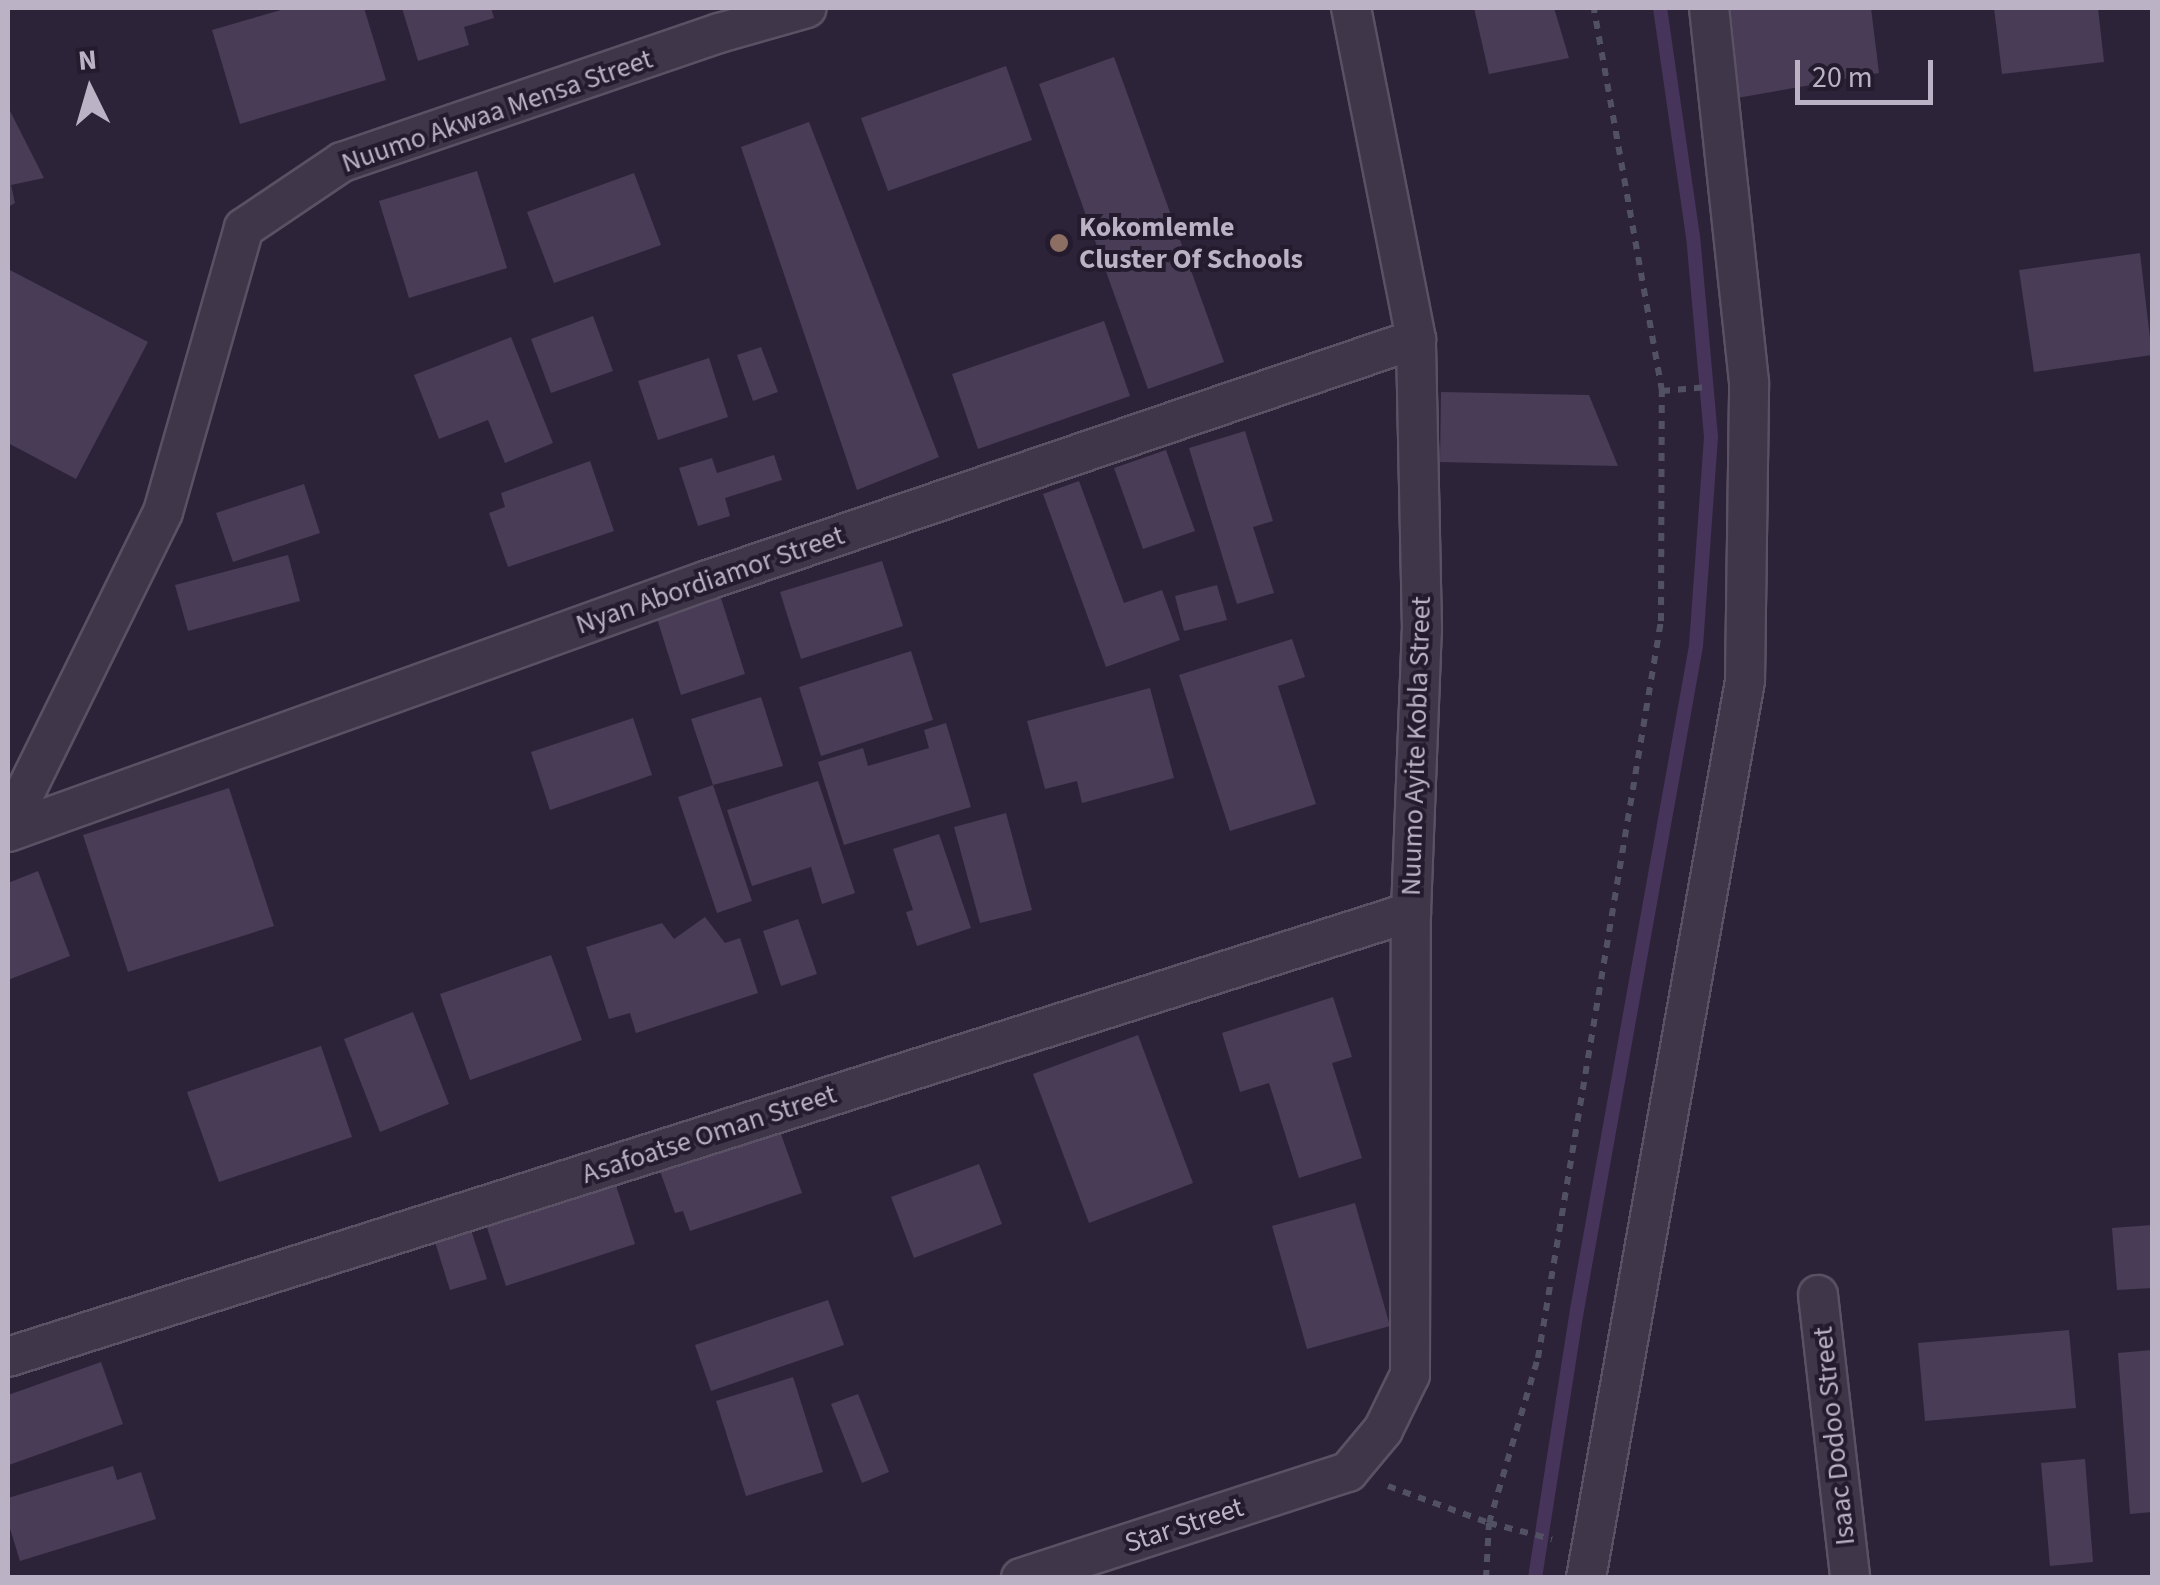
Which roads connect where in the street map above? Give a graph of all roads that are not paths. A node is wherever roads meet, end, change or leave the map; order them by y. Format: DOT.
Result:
graph roads {
  1 [pos="807,8"];
  2 [pos="1352,8"];
  3 [pos="1709,8"];
  4 [pos="1416,339"];
  5 [pos="8,830"];
  6 [pos="1411,912"];
  7 [pos="1818,1295"];
  8 [pos="8,1357"];
  9 [pos="1348,1472"];
  10 [pos="1021,1578"];
  11 [pos="1586,1578"];
  12 [pos="1850,1578"];
  1 -- 5 [label="street, Nuumo Akwaa Mensa Street"];
  2 -- 4 [label="street, Nuumo Ayite Kobla Street"];
  3 -- 11 [label="street"];
  4 -- 5 [label="street, Nyan Abordiamor Street"];
  4 -- 6 [label="street, Nuumo Ayite Kobla Street"];
  6 -- 8 [label="street, Asafoatse Oman Street"];
  6 -- 9 [label="street, Nuumo Ayite Kobla Street"];
  7 -- 12 [label="street, Isaac Dodoo Street"];
  9 -- 10 [label="street, Star Street"];
}
